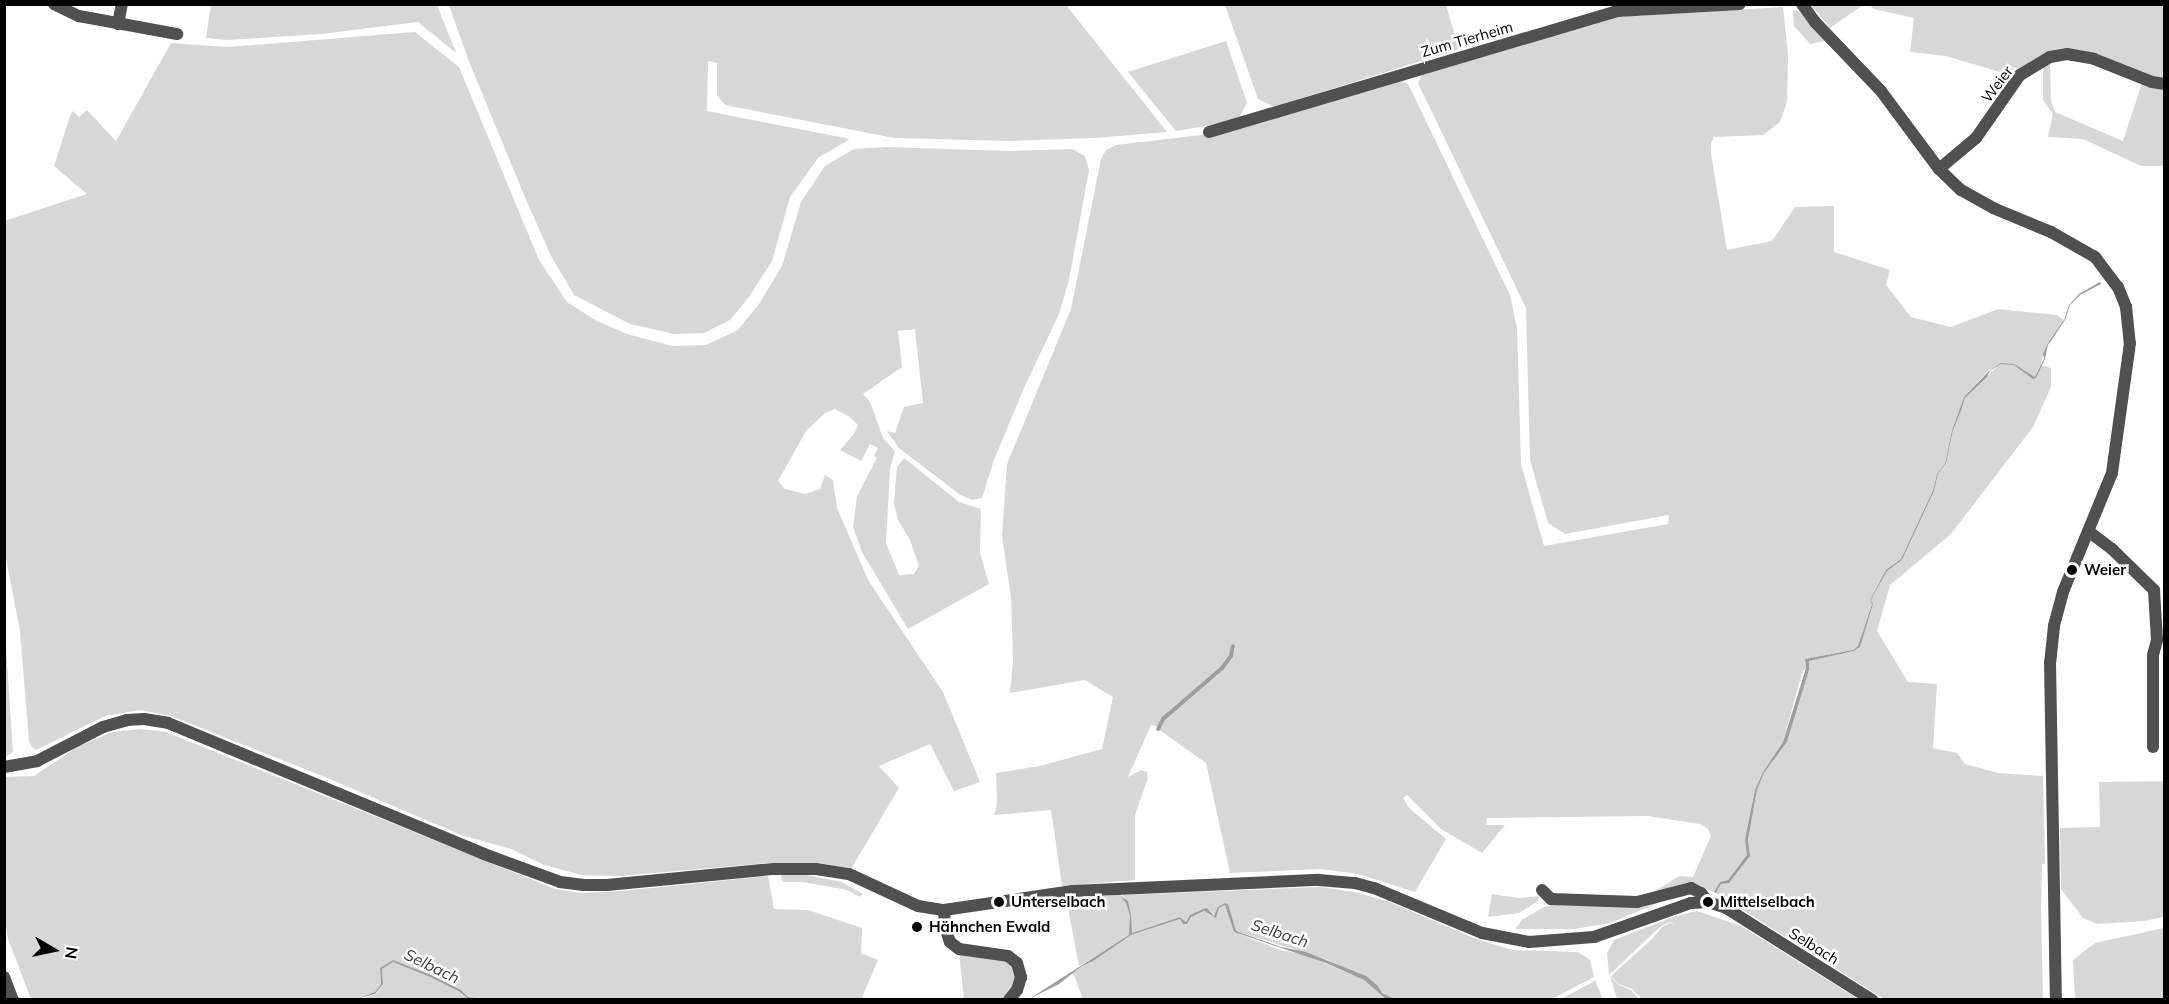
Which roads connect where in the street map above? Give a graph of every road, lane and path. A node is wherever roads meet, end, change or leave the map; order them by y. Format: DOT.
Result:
graph roads {
  1 [pos="54,4"];
  2 [pos="122,4"];
  3 [pos="1740,4"];
  4 [pos="1802,4"];
  5 [pos="118,24"];
  6 [pos="177,34"];
  7 [pos="2164,84"];
  8 [pos="1209,132"];
  9 [pos="1939,169"];
  10 [pos="2088,531"];
  11 [pos="2153,747"];
  12 [pos="4,767"];
  13 [pos="1542,890"];
  14 [pos="1708,902"];
  15 [pos="944,910"];
  16 [pos="4,977"];
  17 [pos="13,999"];
  18 [pos="1009,999"];
  19 [pos="1872,999"];
  20 [pos="2056,999"];
  1 -- 5 [label="street"];
  2 -- 5 [label="street"];
  3 -- 8 [label="street, Zum Tierheim"];
  4 -- 9 [label="street"];
  5 -- 6 [label="street"];
  7 -- 9 [label="street, Weier"];
  9 -- 10 [label="street"];
  10 -- 11 [label="street"];
  10 -- 20 [label="street"];
  12 -- 15 [label="street"];
  13 -- 14 [label="street, Selbach"];
  14 -- 15 [label="street"];
  14 -- 19 [label="street, Selbach"];
  15 -- 18 [label="street"];
  16 -- 17 [label="street"];
}
